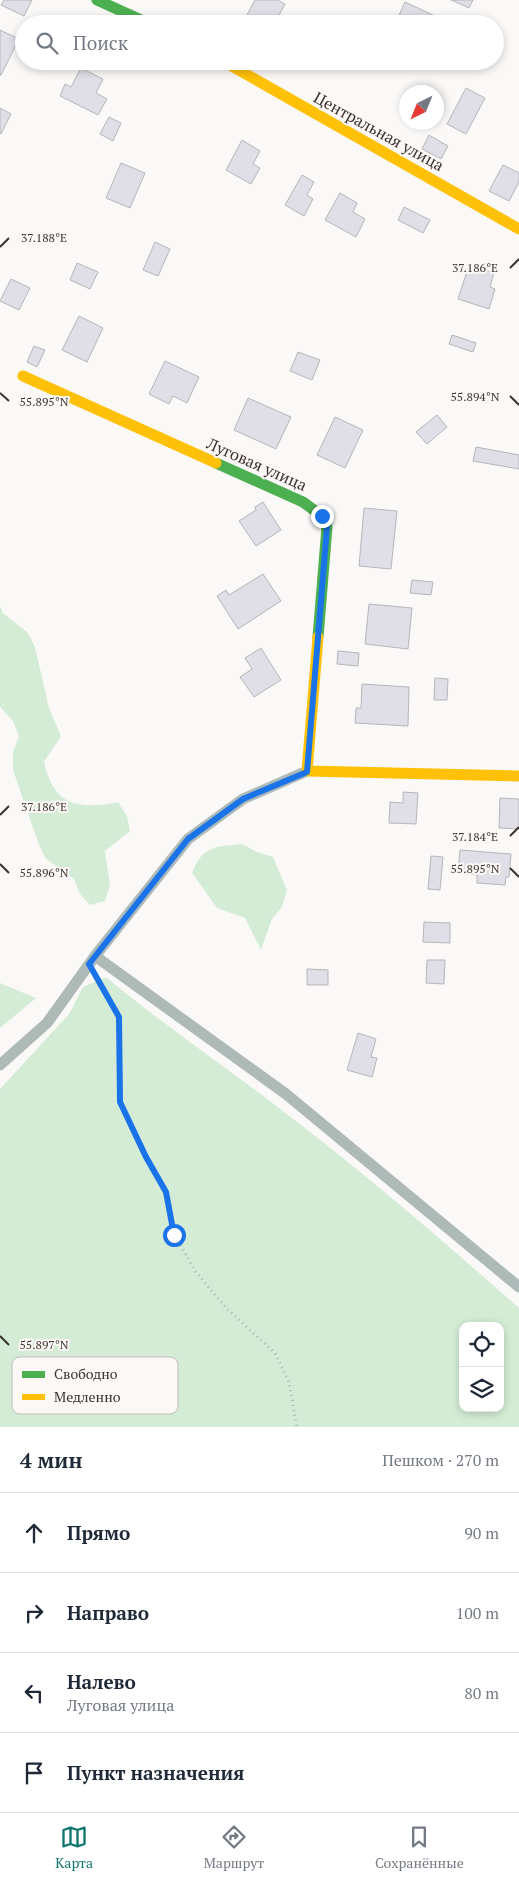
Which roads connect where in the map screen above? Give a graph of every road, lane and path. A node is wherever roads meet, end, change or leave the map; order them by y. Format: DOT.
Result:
graph roads {
  1 [pos="97,0"];
  2 [pos="130,15"];
  3 [pos="238,70"];
  4 [pos="519,229"];
  5 [pos="23,376"];
  6 [pos="307,772"];
  7 [pos="519,776"];
  8 [pos="92,959"];
  9 [pos="0,1065"];
  10 [pos="519,1287"];
  11 [pos="297,1427"];
  1 -- 2 [label="street"];
  3 -- 4 [label="street, Центральная улица"];
  5 -- 6 [label="street, Луговая улица"];
  6 -- 7 [label="street"];
  6 -- 8 [label="lane"];
  8 -- 9 [label="lane"];
  8 -- 10 [label="lane"];
  8 -- 11 [label="path"];
}
